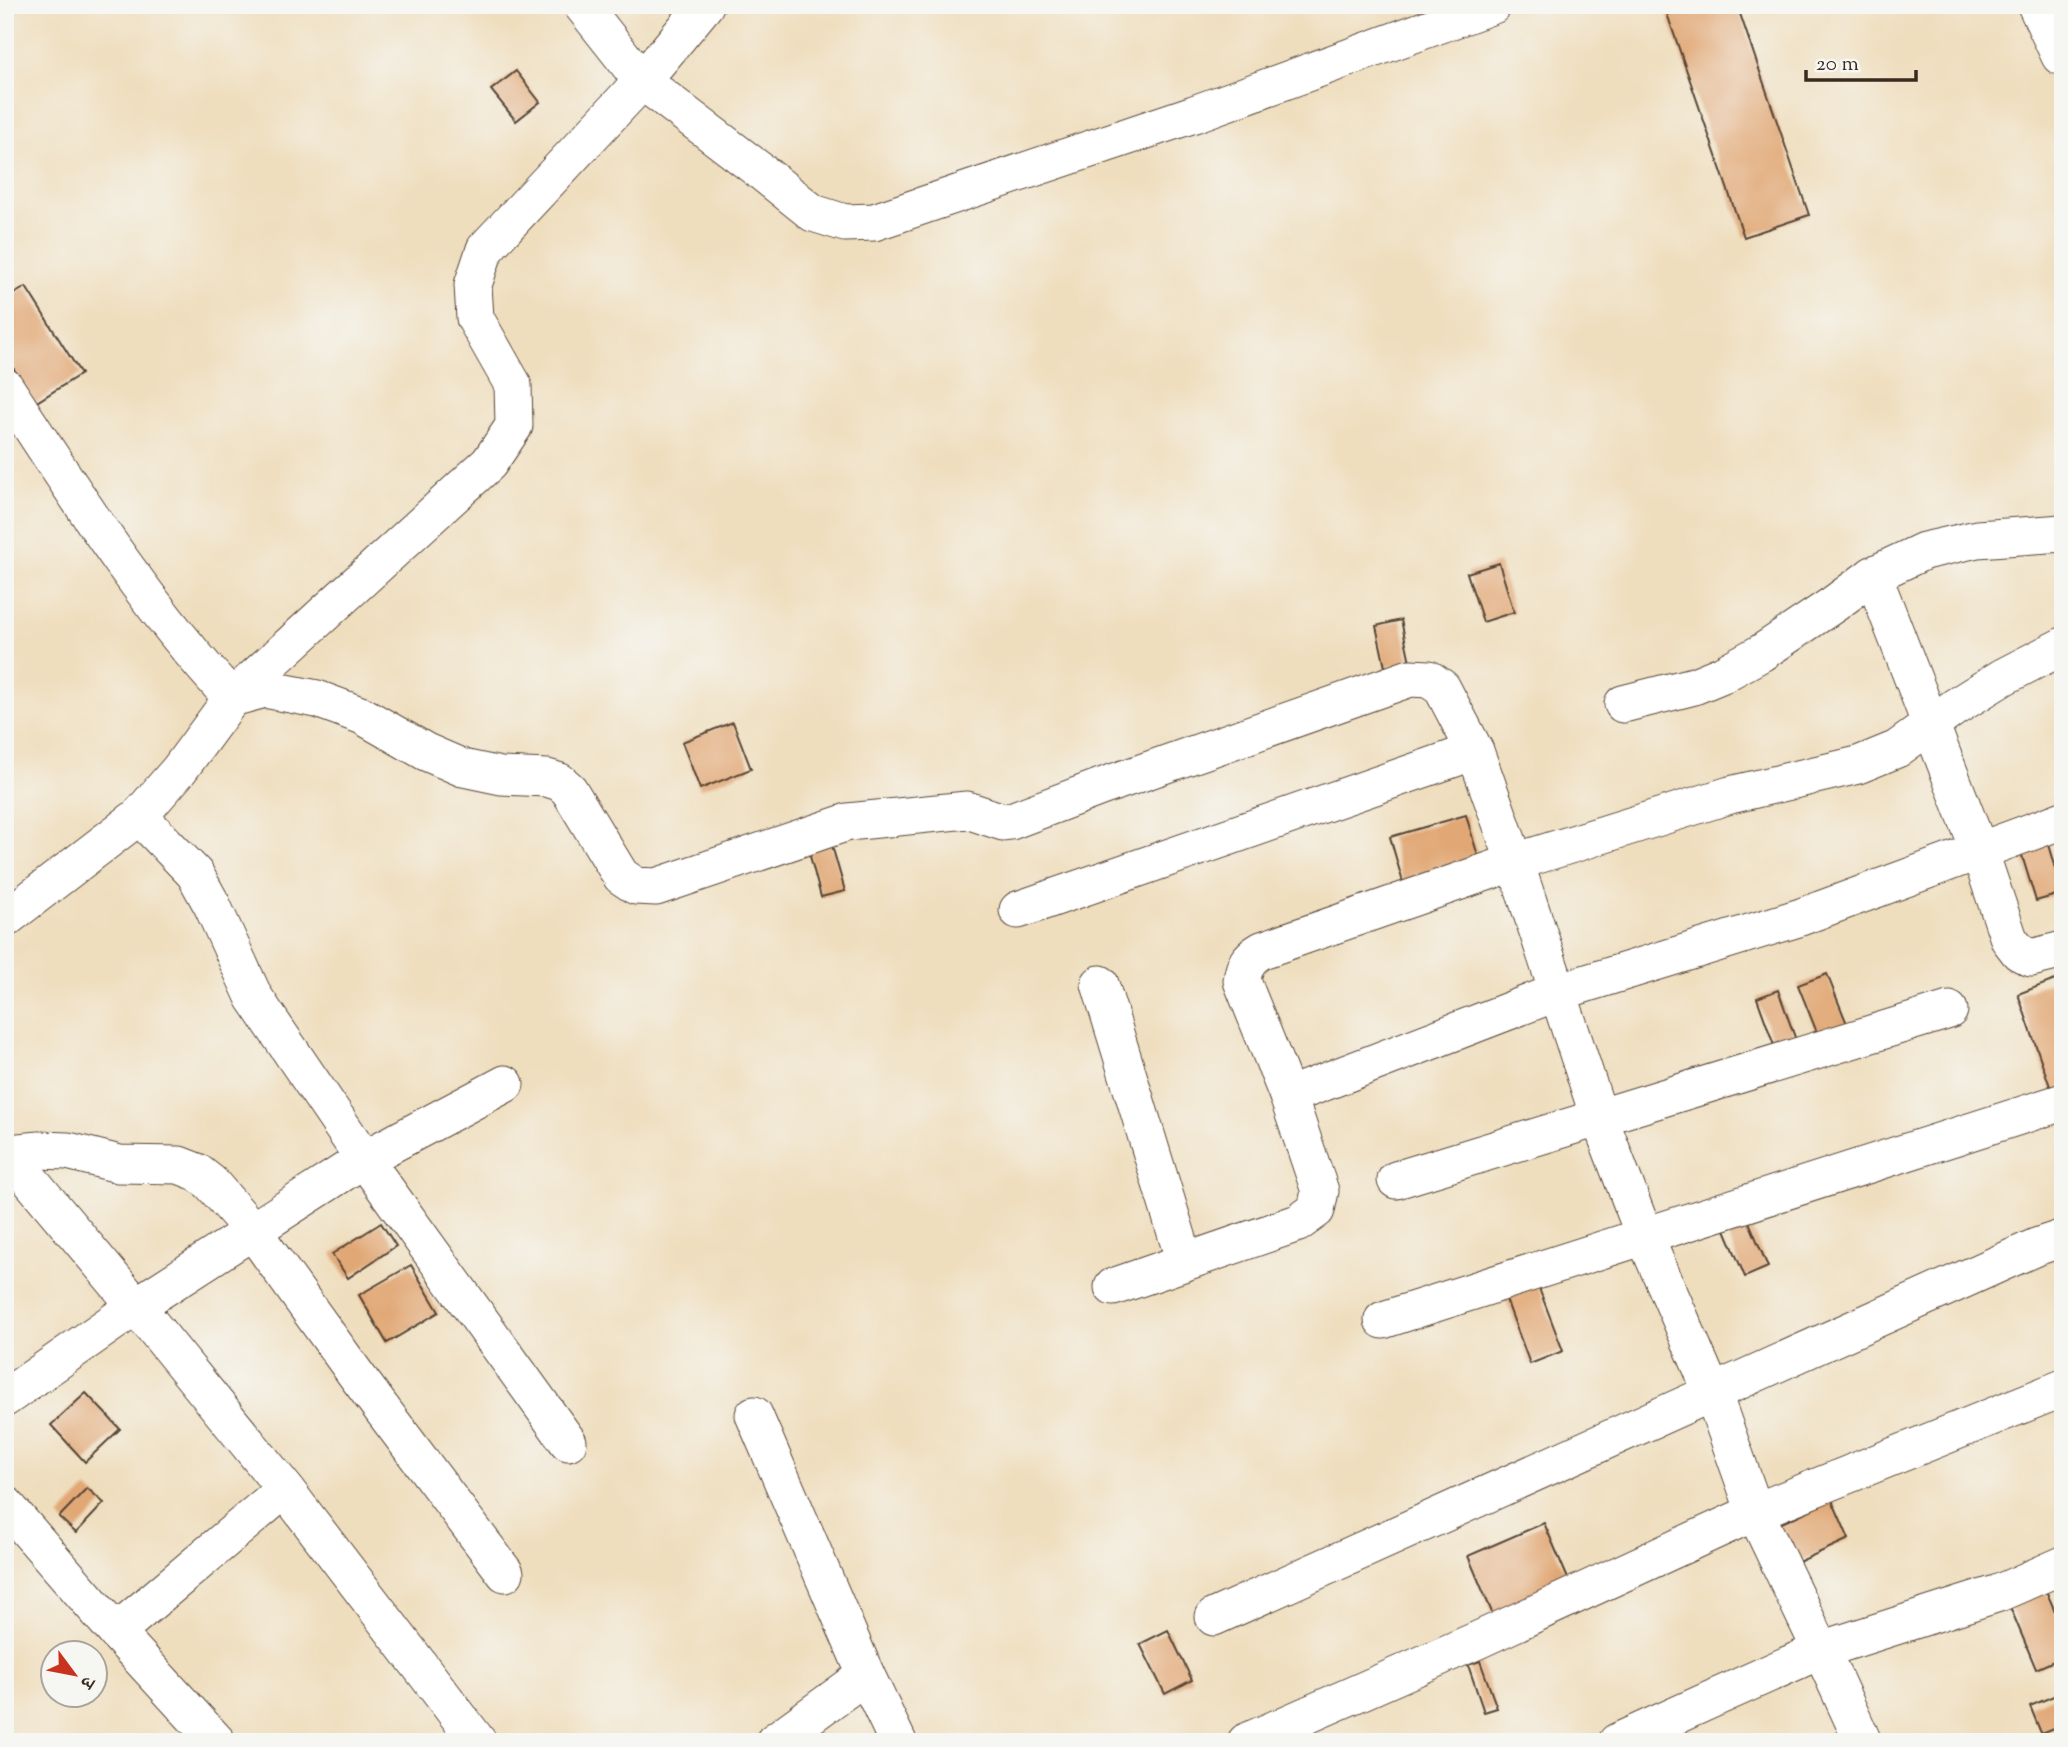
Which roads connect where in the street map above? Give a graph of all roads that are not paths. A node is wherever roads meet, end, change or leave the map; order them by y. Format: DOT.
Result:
graph roads {
  1 [pos="582,5"];
  2 [pos="705,5"];
  3 [pos="1493,5"];
  4 [pos="2036,5"];
  5 [pos="2060,56"];
  6 [pos="642,81"];
  7 [pos="5,387"];
  8 [pos="2063,533"];
  9 [pos="1873,575"];
  10 [pos="2063,646"];
  11 [pos="232,698"];
  12 [pos="1623,704"];
  13 [pos="1931,724"];
  14 [pos="1475,751"];
  15 [pos="139,816"];
  16 [pos="2063,820"];
  17 [pos="1979,850"];
  18 [pos="1515,862"];
  19 [pos="1018,910"];
  20 [pos="5,919"];
  21 [pos="2063,950"];
  22 [pos="1100,984"];
  23 [pos="1558,992"];
  24 [pos="1949,1010"];
  25 [pos="505,1084"];
  26 [pos="1288,1096"];
  27 [pos="2063,1102"];
  28 [pos="1599,1117"];
  29 [pos="7,1151"];
  30 [pos="364,1158"];
  31 [pos="1396,1180"];
  32 [pos="252,1230"];
  33 [pos="1644,1235"];
  34 [pos="2063,1238"];
  35 [pos="1185,1262"];
  36 [pos="1113,1287"];
  37 [pos="136,1306"];
  38 [pos="1383,1320"];
  39 [pos="2063,1388"];
  40 [pos="1713,1394"];
  41 [pos="5,1398"];
  42 [pos="754,1415"];
  43 [pos="569,1442"];
  44 [pos="285,1489"];
  45 [pos="5,1504"];
  46 [pos="1755,1512"];
  47 [pos="2063,1565"];
  48 [pos="505,1573"];
  49 [pos="1214,1617"];
  50 [pos="116,1632"];
  51 [pos="1821,1650"];
  52 [pos="866,1675"];
  53 [pos="217,1742"];
  54 [pos="478,1742"];
  55 [pos="774,1742"];
  56 [pos="898,1742"];
  57 [pos="1247,1742"];
  58 [pos="1617,1742"];
  59 [pos="1863,1742"];
  1 -- 6 [label="street"];
  2 -- 6 [label="street"];
  3 -- 6 [label="street"];
  4 -- 5 [label="street"];
  6 -- 11 [label="street"];
  7 -- 11 [label="street"];
  8 -- 9 [label="street"];
  9 -- 12 [label="street"];
  9 -- 13 [label="street"];
  10 -- 13 [label="street"];
  11 -- 14 [label="street"];
  11 -- 15 [label="street"];
  13 -- 17 [label="street"];
  13 -- 18 [label="street"];
  14 -- 18 [label="street"];
  14 -- 19 [label="street"];
  15 -- 20 [label="street"];
  15 -- 30 [label="street"];
  16 -- 17 [label="street"];
  17 -- 21 [label="street"];
  17 -- 23 [label="street"];
  18 -- 23 [label="street"];
  18 -- 26 [label="street"];
  22 -- 35 [label="street"];
  23 -- 26 [label="street"];
  23 -- 28 [label="street"];
  24 -- 28 [label="street"];
  25 -- 30 [label="street"];
  26 -- 35 [label="street"];
  27 -- 33 [label="street"];
  28 -- 31 [label="street"];
  28 -- 33 [label="street"];
  29 -- 32 [label="street"];
  29 -- 37 [label="street"];
  30 -- 32 [label="street"];
  30 -- 43 [label="street"];
  32 -- 37 [label="street"];
  32 -- 48 [label="street"];
  33 -- 38 [label="street"];
  33 -- 40 [label="street"];
  34 -- 40 [label="street"];
  35 -- 36 [label="street"];
  37 -- 41 [label="street"];
  37 -- 44 [label="street"];
  39 -- 46 [label="street"];
  40 -- 46 [label="street"];
  40 -- 49 [label="street"];
  42 -- 52 [label="street"];
  44 -- 50 [label="street"];
  44 -- 54 [label="street"];
  45 -- 50 [label="street"];
  46 -- 51 [label="street"];
  46 -- 57 [label="street"];
  47 -- 51 [label="street"];
  50 -- 53 [label="street"];
  51 -- 58 [label="street"];
  51 -- 59 [label="street"];
  52 -- 55 [label="street"];
  52 -- 56 [label="street"];
}
